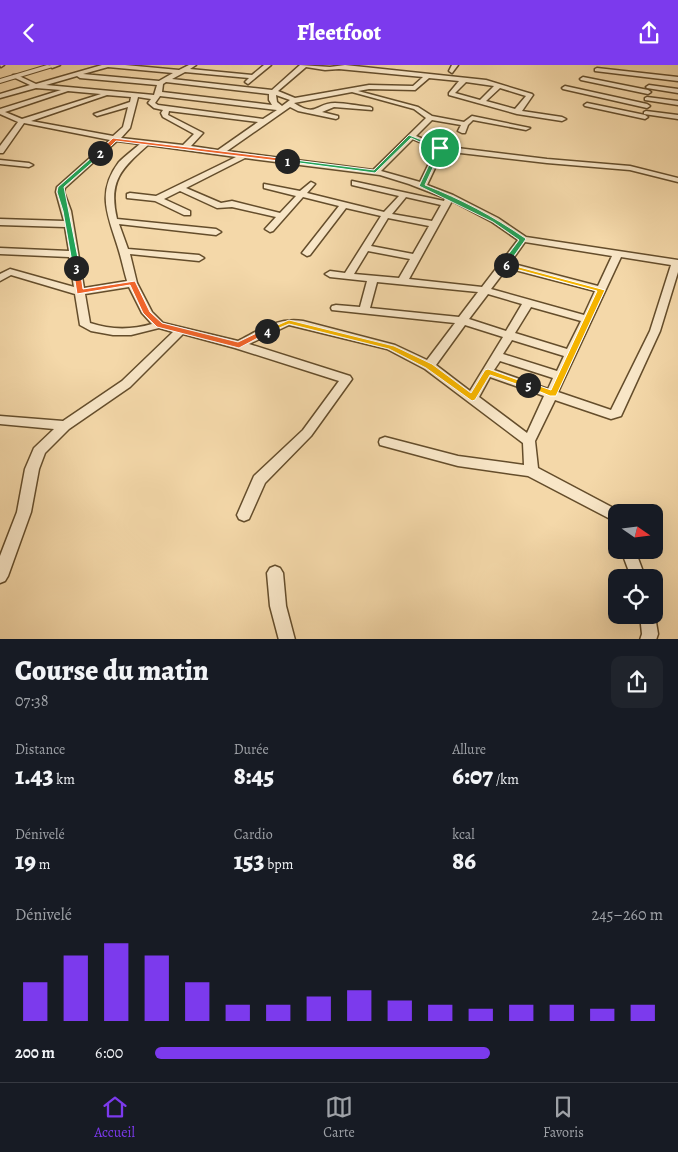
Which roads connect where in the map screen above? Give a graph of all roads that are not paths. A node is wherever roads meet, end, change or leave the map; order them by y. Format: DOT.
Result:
graph roads {
  1 [pos="53,65"];
  2 [pos="107,65"];
  3 [pos="155,65"];
  4 [pos="193,65"];
  5 [pos="253,65"];
  6 [pos="306,65"];
  7 [pos="267,66"];
  8 [pos="341,66"];
  9 [pos="379,68"];
  10 [pos="141,69"];
  11 [pos="597,70"];
  12 [pos="180,71"];
  13 [pos="616,72"];
  14 [pos="650,73"];
  15 [pos="72,75"];
  16 [pos="428,75"];
  17 [pos="15,76"];
  18 [pos="254,77"];
  19 [pos="583,79"];
  20 [pos="678,79"];
  21 [pos="124,80"];
  22 [pos="464,80"];
  23 [pos="0,81"];
  24 [pos="162,82"];
  25 [pos="499,85"];
  26 [pos="613,85"];
  27 [pos="36,86"];
  28 [pos="565,88"];
  29 [pos="72,89"];
  30 [pos="240,89"];
  31 [pos="350,90"];
  32 [pos="678,91"];
  33 [pos="274,92"];
  34 [pos="109,93"];
  35 [pos="322,95"];
  36 [pos="0,96"];
  37 [pos="157,96"];
  38 [pos="134,99"];
  39 [pos="614,99"];
  40 [pos="88,100"];
  41 [pos="226,102"];
  42 [pos="292,102"];
  43 [pos="480,103"];
  44 [pos="678,103"];
  45 [pos="333,105"];
  46 [pos="586,105"];
  47 [pos="646,105"];
  48 [pos="282,108"];
  49 [pos="167,109"];
  50 [pos="370,109"];
  51 [pos="605,109"];
  52 [pos="111,110"];
  53 [pos="0,112"];
  54 [pos="517,112"];
  55 [pos="315,113"];
  56 [pos="97,114"];
  57 [pos="534,115"];
  58 [pos="336,117"];
  59 [pos="678,117"];
  60 [pos="430,118"];
  61 [pos="562,119"];
  62 [pos="22,121"];
  63 [pos="263,121"];
  64 [pos="465,124"];
  65 [pos="462,131"];
  66 [pos="411,136"];
  67 [pos="115,139"];
  68 [pos="146,143"];
  69 [pos="185,148"];
  70 [pos="440,148"];
  71 [pos="0,151"];
  72 [pos="219,153"];
  73 [pos="244,156"];
  74 [pos="0,162"];
  75 [pos="29,165"];
  76 [pos="375,172"];
  77 [pos="678,180"];
  78 [pos="355,183"];
  79 [pos="311,184"];
  80 [pos="267,186"];
  81 [pos="422,186"];
  82 [pos="180,188"];
  83 [pos="301,195"];
  84 [pos="404,195"];
  85 [pos="130,196"];
  86 [pos="157,199"];
  87 [pos="448,201"];
  88 [pos="344,205"];
  89 [pos="187,213"];
  90 [pos="386,215"];
  91 [pos="282,216"];
  92 [pos="115,221"];
  93 [pos="0,222"];
  94 [pos="69,224"];
  95 [pos="434,224"];
  96 [pos="270,229"];
  97 [pos="216,232"];
  98 [pos="523,239"];
  99 [pos="367,248"];
  100 [pos="0,251"];
  101 [pos="124,251"];
  102 [pos="307,253"];
  103 [pos="618,254"];
  104 [pos="74,255"];
  105 [pos="416,257"];
  106 [pos="200,259"];
  107 [pos="677,263"];
  108 [pos="504,264"];
  109 [pos="5,271"];
  110 [pos="330,274"];
  111 [pos="348,276"];
  112 [pos="0,278"];
  113 [pos="373,279"];
  114 [pos="402,282"];
  115 [pos="132,283"];
  116 [pos="485,290"];
  117 [pos="602,290"];
  118 [pos="80,292"];
  119 [pos="528,303"];
  120 [pos="336,308"];
  121 [pos="364,311"];
  122 [pos="588,319"];
  123 [pos="463,321"];
  124 [pos="159,325"];
  125 [pos="180,331"];
  126 [pos="509,335"];
  127 [pos="239,345"];
  128 [pos="571,354"];
  129 [pos="497,356"];
  130 [pos="429,366"];
  131 [pos="488,372"];
  132 [pos="560,376"];
  133 [pos="553,394"];
  134 [pos="472,398"];
  135 [pos="0,420"];
  136 [pos="65,426"];
  137 [pos="529,441"];
  138 [pos="385,442"];
  139 [pos="531,471"];
  140 [pos="608,512"];
  141 [pos="244,515"];
  142 [pos="275,573"];
  143 [pos="0,576"];
  144 [pos="649,624"];
  145 [pos="287,639"];
  146 [pos="648,639"];
  1 -- 17 [label="street"];
  2 -- 10 [label="street"];
  2 -- 15 [label="street"];
  3 -- 10 [label="street"];
  4 -- 12 [label="street"];
  5 -- 7 [label="street"];
  6 -- 8 [label="street"];
  6 -- 33 [label="street"];
  7 -- 18 [label="street"];
  8 -- 9 [label="street"];
  9 -- 16 [label="street"];
  10 -- 12 [label="street"];
  10 -- 21 [label="street"];
  11 -- 13 [label="street"];
  12 -- 18 [label="street"];
  12 -- 24 [label="street"];
  13 -- 14 [label="street"];
  13 -- 26 [label="street"];
  14 -- 20 [label="street"];
  14 -- 47 [label="street"];
  15 -- 21 [label="street"];
  15 -- 27 [label="street"];
  16 -- 22 [label="street"];
  16 -- 31 [label="street"];
  17 -- 23 [label="street"];
  17 -- 27 [label="street"];
  18 -- 30 [label="street"];
  19 -- 26 [label="street"];
  21 -- 24 [label="street"];
  21 -- 34 [label="street"];
  22 -- 25 [label="street"];
  22 -- 43 [label="street"];
  24 -- 30 [label="street"];
  24 -- 37 [label="street"];
  25 -- 43 [label="street"];
  25 -- 54 [label="street"];
  26 -- 47 [label="street"];
  27 -- 29 [label="street"];
  27 -- 36 [label="street"];
  28 -- 39 [label="street"];
  29 -- 34 [label="street"];
  29 -- 53 [label="street"];
  30 -- 33 [label="street"];
  30 -- 41 [label="street"];
  31 -- 35 [label="street"];
  31 -- 60 [label="street"];
  32 -- 47 [label="street"];
  33 -- 42 [label="street"];
  33 -- 48 [label="street"];
  34 -- 38 [label="street"];
  34 -- 40 [label="street"];
  35 -- 42 [label="street"];
  35 -- 45 [label="street"];
  37 -- 38 [label="street"];
  37 -- 41 [label="street"];
  37 -- 49 [label="street"];
  38 -- 52 [label="street"];
  38 -- 67 [label="street"];
  39 -- 47 [label="street"];
  39 -- 51 [label="street"];
  40 -- 52 [label="street"];
  40 -- 62 [label="street"];
  41 -- 48 [label="street"];
  42 -- 48 [label="street"];
  42 -- 55 [label="street"];
  43 -- 54 [label="street"];
  44 -- 47 [label="street"];
  45 -- 50 [label="street"];
  45 -- 55 [label="street"];
  46 -- 51 [label="street"];
  47 -- 51 [label="street"];
  47 -- 59 [label="street"];
  48 -- 63 [label="street"];
  49 -- 63 [label="street"];
  49 -- 69 [label="street"];
  52 -- 56 [label="street"];
  53 -- 62 [label="street"];
  54 -- 57 [label="street"];
  55 -- 58 [label="street"];
  57 -- 61 [label="street"];
  57 -- 64 [label="street"];
  60 -- 64 [label="street"];
  60 -- 66 [label="street"];
  62 -- 67 [label="street"];
  62 -- 71 [label="street"];
  63 -- 72 [label="street"];
  64 -- 65 [label="street"];
  66 -- 70 [label="street"];
  66 -- 76 [label="street"];
  67 -- 68 [label="street"];
  67 -- 94 [label="street"];
  68 -- 69 [label="street"];
  68 -- 92 [label="street"];
  69 -- 72 [label="street"];
  70 -- 77 [label="street"];
  70 -- 81 [label="street"];
  72 -- 73 [label="street"];
  73 -- 76 [label="street"];
  73 -- 82 [label="street"];
  74 -- 75 [label="street"];
  76 -- 81 [label="street"];
  78 -- 84 [label="street"];
  79 -- 83 [label="street"];
  80 -- 83 [label="street"];
  81 -- 87 [label="street"];
  82 -- 86 [label="street"];
  82 -- 91 [label="street"];
  83 -- 88 [label="street"];
  83 -- 91 [label="street"];
  84 -- 87 [label="street"];
  84 -- 90 [label="street"];
  85 -- 86 [label="street"];
  86 -- 89 [label="street"];
  87 -- 95 [label="street"];
  87 -- 98 [label="street"];
  88 -- 90 [label="street"];
  88 -- 102 [label="street"];
  90 -- 95 [label="street"];
  90 -- 99 [label="street"];
  91 -- 96 [label="street"];
  92 -- 97 [label="street"];
  92 -- 101 [label="street"];
  93 -- 94 [label="street"];
  94 -- 104 [label="street"];
  95 -- 105 [label="street"];
  98 -- 103 [label="street"];
  98 -- 108 [label="street"];
  99 -- 105 [label="street"];
  99 -- 111 [label="street"];
  100 -- 104 [label="street"];
  101 -- 106 [label="street"];
  101 -- 115 [label="street"];
  103 -- 107 [label="street"];
  103 -- 117 [label="street"];
  104 -- 118 [label="street"];
  105 -- 114 [label="street"];
  107 -- 133 [label="street"];
  108 -- 116 [label="street"];
  108 -- 117 [label="street"];
  109 -- 112 [label="street"];
  109 -- 118 [label="street"];
  110 -- 111 [label="street"];
  111 -- 113 [label="street"];
  113 -- 114 [label="street"];
  113 -- 121 [label="street"];
  114 -- 116 [label="street"];
  115 -- 118 [label="street"];
  115 -- 124 [label="street"];
  116 -- 119 [label="street"];
  116 -- 123 [label="street"];
  117 -- 122 [label="street"];
  118 -- 124 [label="street"];
  119 -- 122 [label="street"];
  119 -- 126 [label="street"];
  120 -- 121 [label="street"];
  121 -- 123 [label="street"];
  122 -- 128 [label="street"];
  123 -- 126 [label="street"];
  123 -- 130 [label="street"];
  124 -- 125 [label="street"];
  125 -- 127 [label="street"];
  125 -- 136 [label="street"];
  126 -- 128 [label="street"];
  126 -- 129 [label="street"];
  127 -- 130 [label="street"];
  127 -- 141 [label="street"];
  128 -- 132 [label="street"];
  129 -- 131 [label="street"];
  129 -- 132 [label="street"];
  130 -- 134 [label="street"];
  131 -- 133 [label="street"];
  131 -- 134 [label="street"];
  132 -- 133 [label="street"];
  133 -- 137 [label="street"];
  134 -- 137 [label="street"];
  135 -- 136 [label="street"];
  136 -- 143 [label="street"];
  137 -- 139 [label="street"];
  138 -- 139 [label="street"];
  139 -- 140 [label="street"];
  142 -- 145 [label="street"];
  144 -- 146 [label="street"];
}
